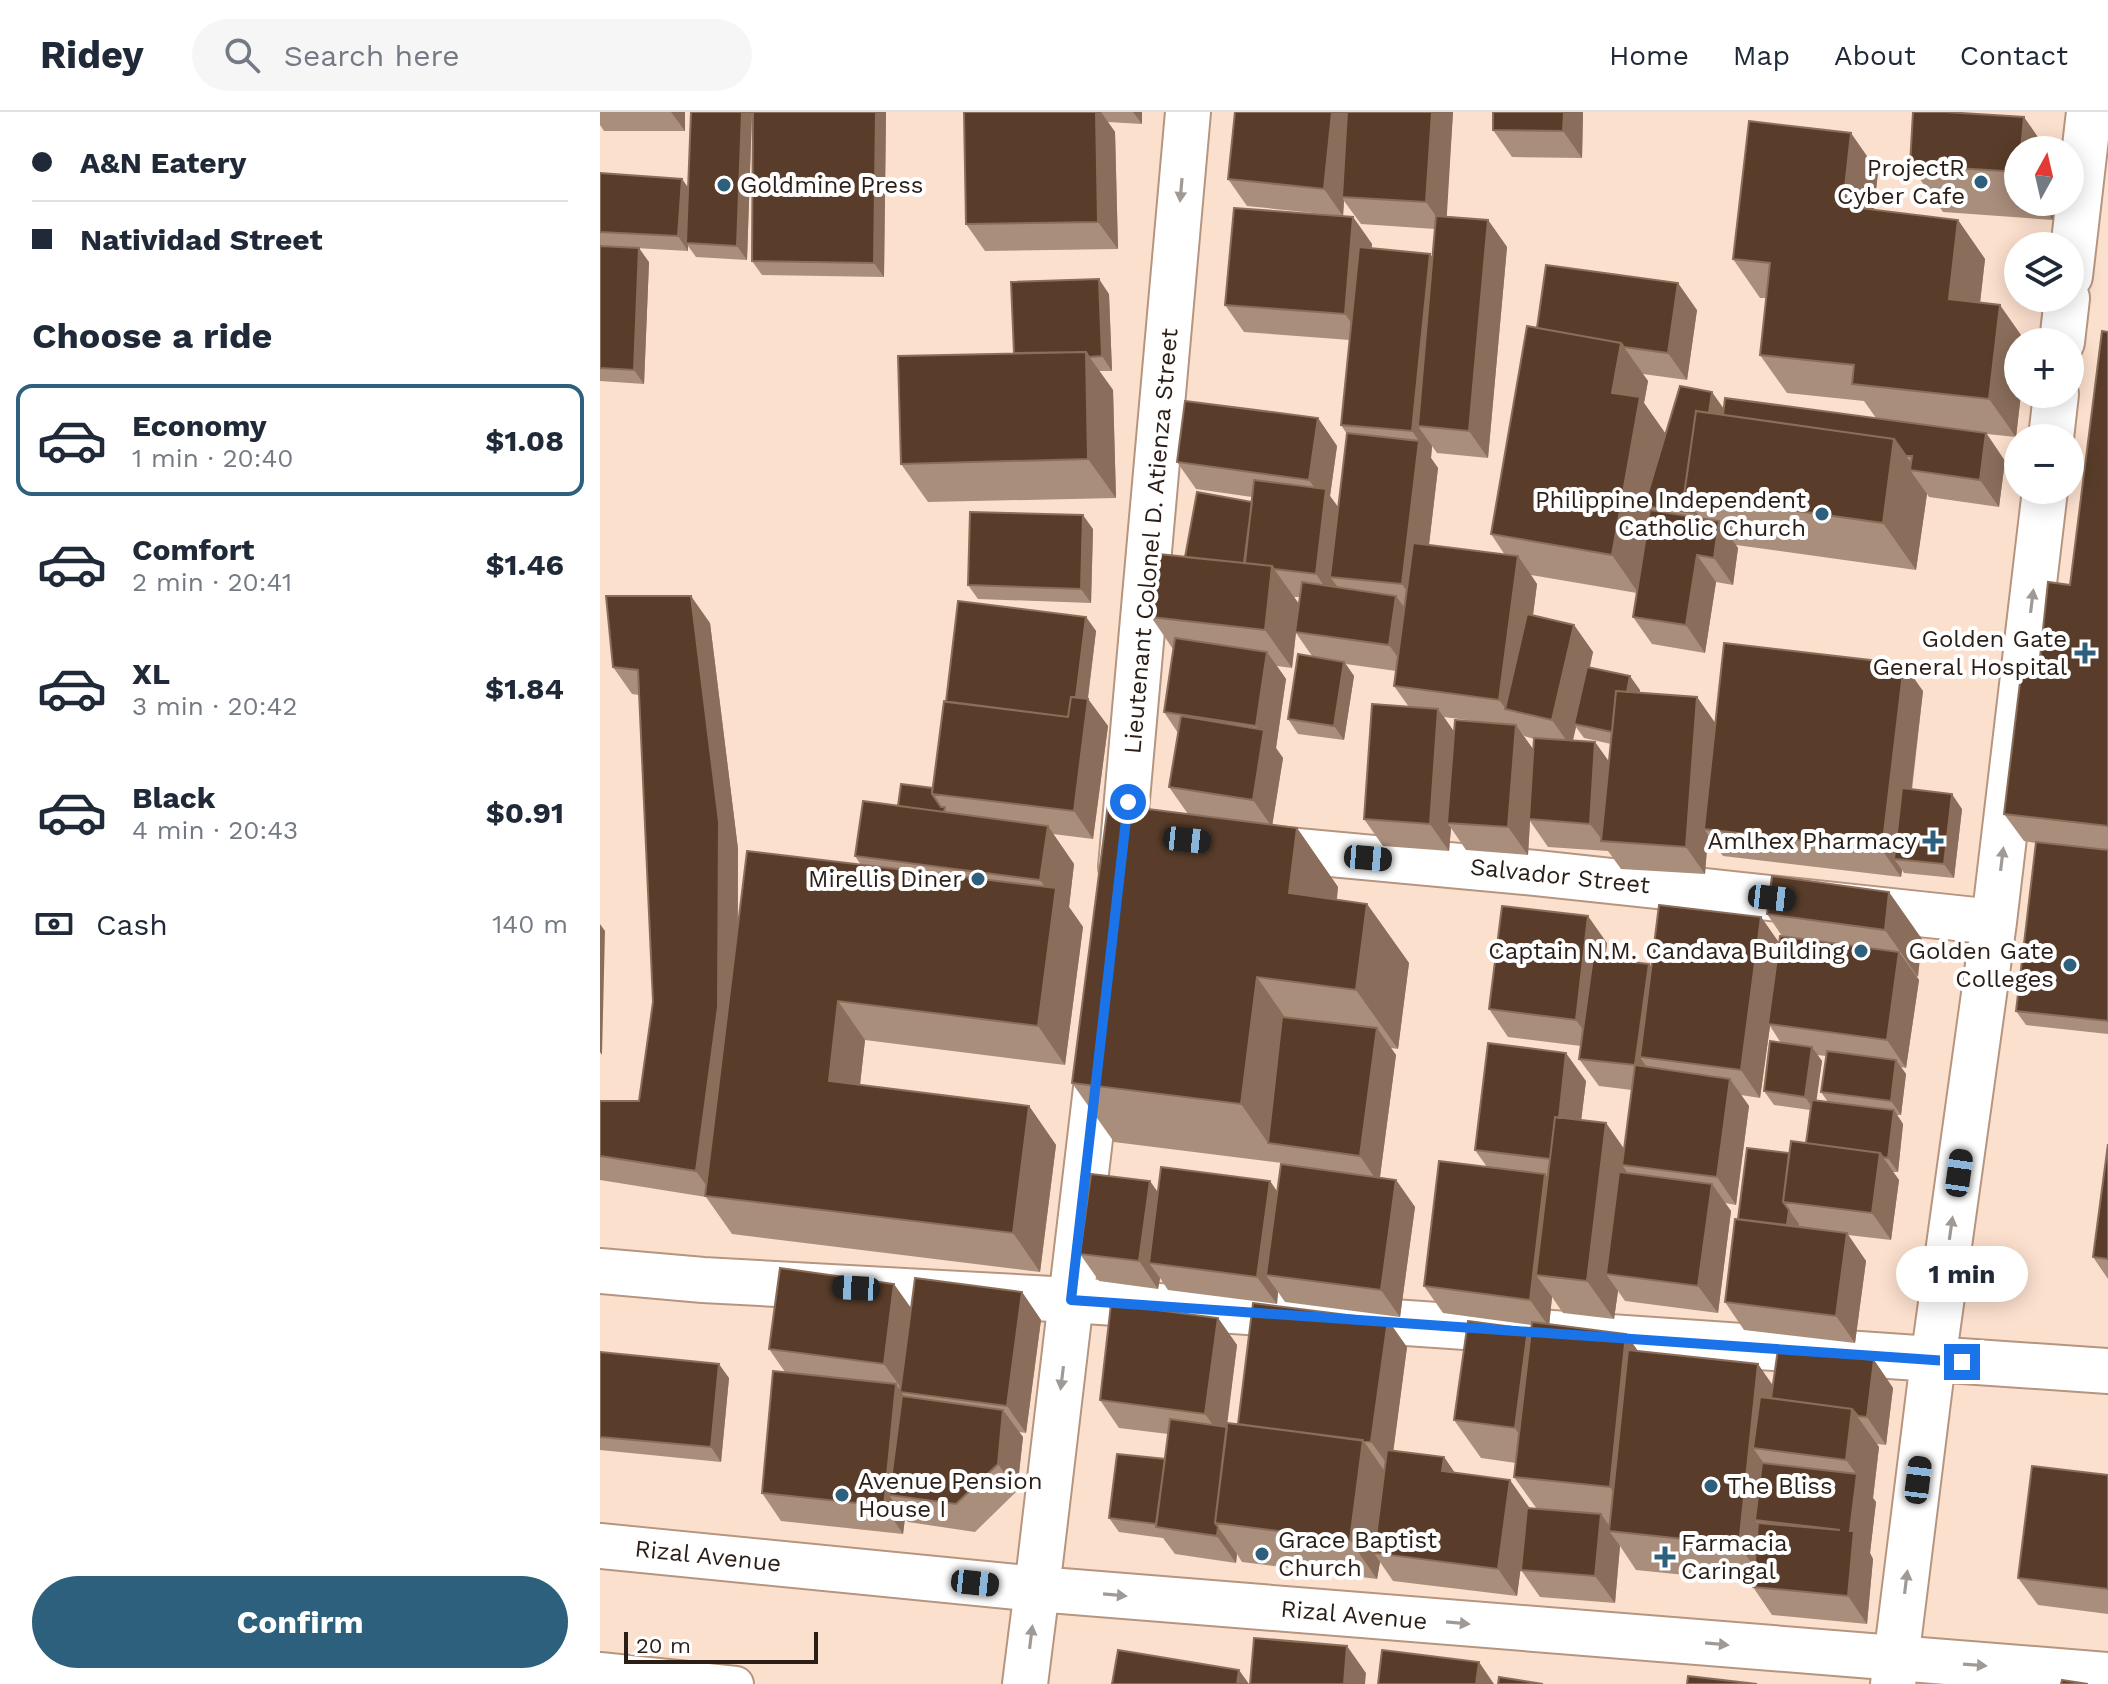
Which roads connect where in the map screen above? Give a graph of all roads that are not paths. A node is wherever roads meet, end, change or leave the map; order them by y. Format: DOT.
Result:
graph roads {
  1 [pos="1188,112"];
  2 [pos="2089,112"];
  3 [pos="2075,232"];
  4 [pos="2043,504"];
  5 [pos="1217,843"];
  6 [pos="1116,911"];
  7 [pos="1994,922"];
  8 [pos="1104,1020"];
  9 [pos="600,1271"];
  10 [pos="1071,1300"];
  11 [pos="1933,1361"];
  12 [pos="2108,1371"];
  13 [pos="600,1546"];
  14 [pos="1037,1589"];
  15 [pos="600,1670"];
  16 [pos="1895,1672"];
  17 [pos="2108,1675"];
  18 [pos="736,1684"];
  19 [pos="1025,1684"];
  1 -- 6 [label="street, Lieutenant Colonel D. Atienza Street, one-way"];
  2 -- 3 [label="street"];
  7 -- 4 [label="street, one-way"];
  5 -- 7 [label="street, Salvador Street"];
  11 -- 7 [label="street, one-way"];
  8 -- 10 [label="street"];
  9 -- 10 [label="street"];
  10 -- 11 [label="street"];
  10 -- 14 [label="street, one-way"];
  11 -- 12 [label="street"];
  16 -- 11 [label="street, one-way"];
  13 -- 14 [label="street, Rizal Avenue"];
  14 -- 16 [label="street, Rizal Avenue, one-way"];
  19 -- 14 [label="street, one-way"];
  15 -- 18 [label="lane"];
  16 -- 17 [label="street, Rizal Avenue, one-way"];
}
